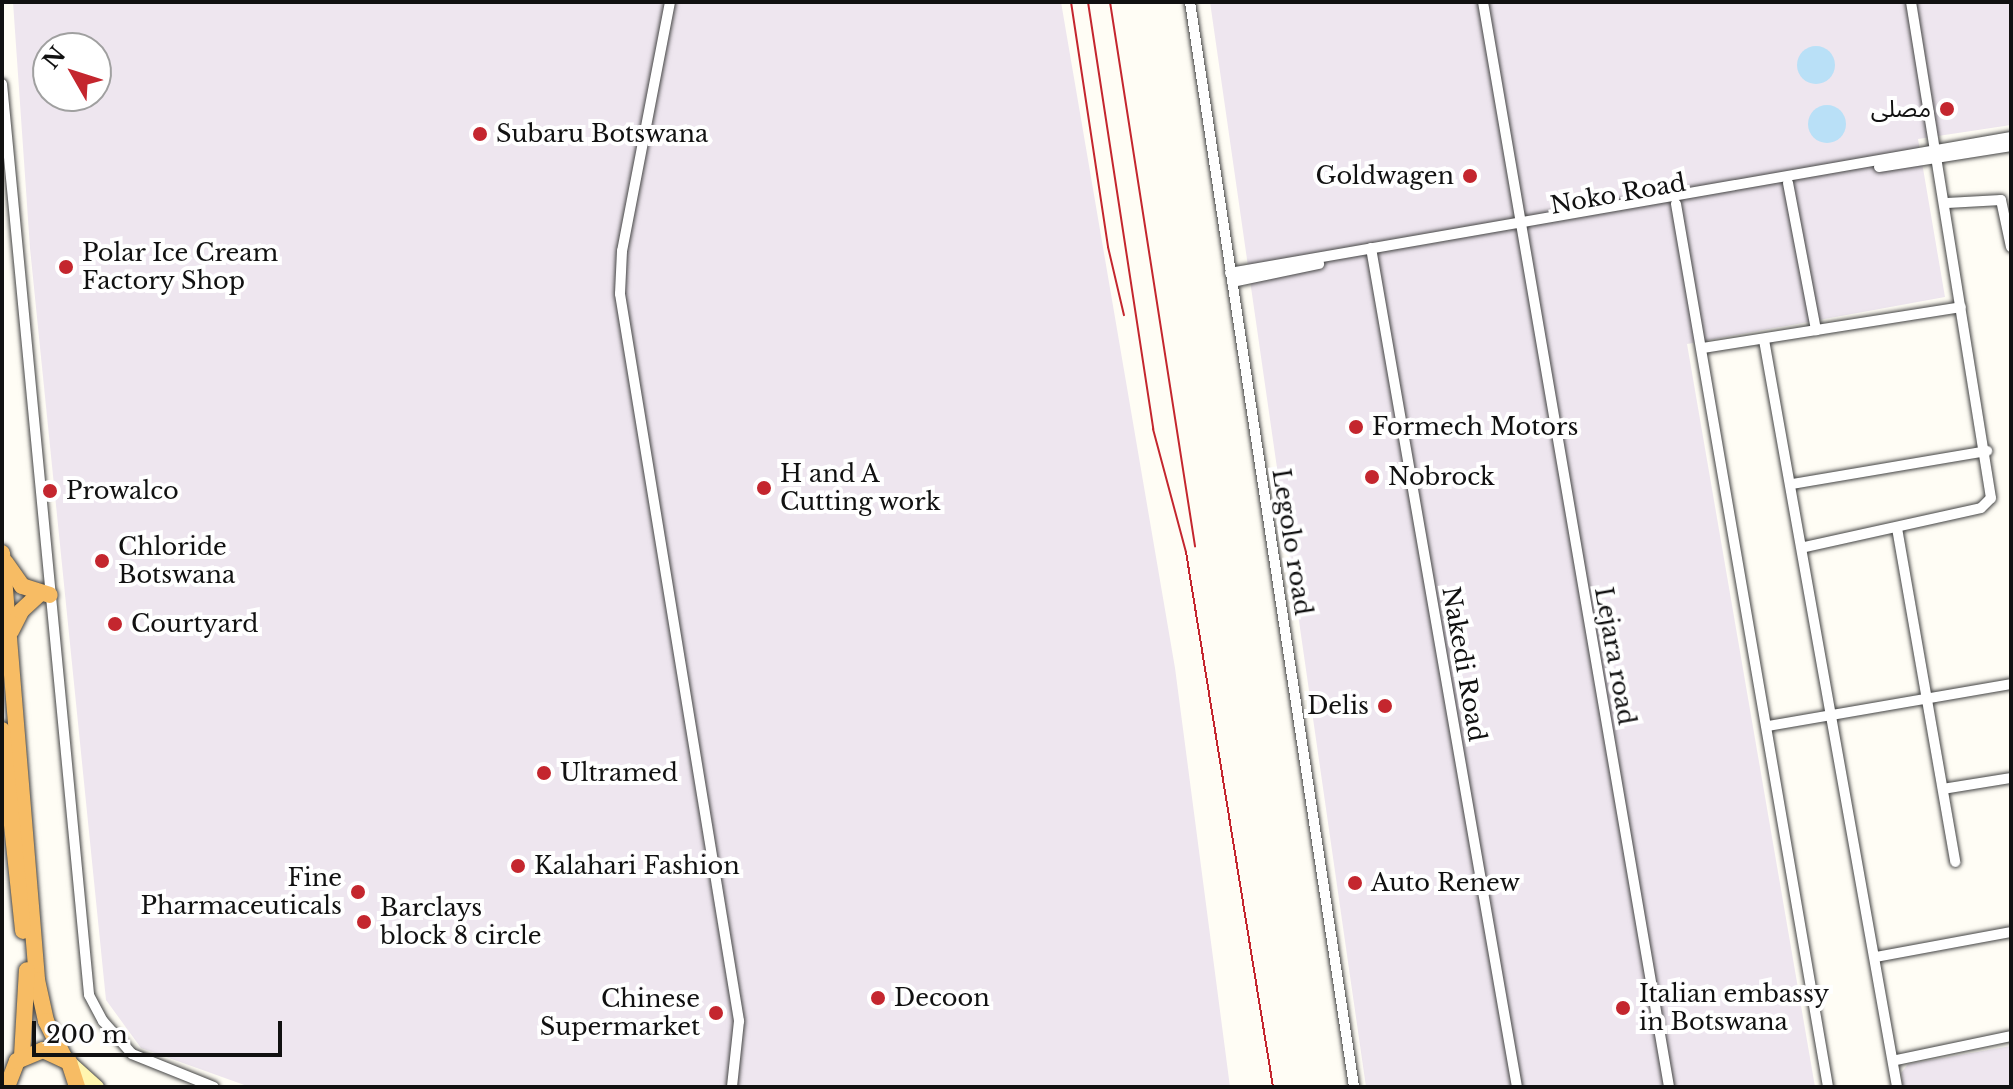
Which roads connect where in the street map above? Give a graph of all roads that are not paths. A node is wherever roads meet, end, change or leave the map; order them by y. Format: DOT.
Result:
graph roads {
  1 [pos="670,2"];
  2 [pos="1190,2"];
  3 [pos="1483,2"];
  4 [pos="1911,2"];
  5 [pos="2,84"];
  6 [pos="2011,137"];
  7 [pos="2011,146"];
  8 [pos="1938,153"];
  9 [pos="1788,183"];
  10 [pos="1947,203"];
  11 [pos="1676,204"];
  12 [pos="1522,228"];
  13 [pos="2011,247"];
  14 [pos="1371,251"];
  15 [pos="1231,278"];
  16 [pos="1961,307"];
  17 [pos="1816,330"];
  18 [pos="1764,340"];
  19 [pos="1703,348"];
  20 [pos="1987,451"];
  21 [pos="1792,484"];
  22 [pos="1897,528"];
  23 [pos="2,545"];
  24 [pos="1805,547"];
  25 [pos="2,553"];
  26 [pos="44,595"];
  27 [pos="10,635"];
  28 [pos="2011,684"];
  29 [pos="1928,698"];
  30 [pos="1831,717"];
  31 [pos="1768,726"];
  32 [pos="2,730"];
  33 [pos="2011,778"];
  34 [pos="1943,789"];
  35 [pos="1955,862"];
  36 [pos="2011,932"];
  37 [pos="1876,957"];
  38 [pos="2011,1036"];
  39 [pos="67,1060"];
  40 [pos="1896,1060"];
  41 [pos="14,1062"];
  42 [pos="7,1087"];
  43 [pos="77,1087"];
  44 [pos="97,1087"];
  45 [pos="214,1087"];
  46 [pos="732,1087"];
  47 [pos="1354,1087"];
  48 [pos="1517,1087"];
  49 [pos="1669,1087"];
  50 [pos="1828,1087"];
  51 [pos="1897,1087"];
  1 -- 46 [label="street"];
  2 -- 15 [label="street, Legolo road"];
  3 -- 12 [label="street, Lejara road"];
  4 -- 8 [label="street"];
  5 -- 26 [label="street"];
  6 -- 8 [label="street"];
  7 -- 8 [label="street, Noko Road"];
  8 -- 9 [label="street, Noko Road"];
  8 -- 10 [label="street"];
  8 -- 12 [label="street"];
  9 -- 11 [label="street, Noko Road"];
  9 -- 17 [label="street"];
  10 -- 13 [label="street"];
  10 -- 16 [label="street"];
  11 -- 12 [label="street, Noko Road"];
  11 -- 19 [label="street"];
  12 -- 14 [label="street, Noko Road"];
  12 -- 49 [label="street, Lejara road"];
  14 -- 15 [label="street, Noko Road"];
  14 -- 48 [label="street, Nakedi Road"];
  15 -- 47 [label="street, Legolo road"];
  16 -- 17 [label="street"];
  16 -- 20 [label="street"];
  17 -- 18 [label="street"];
  18 -- 19 [label="street"];
  18 -- 21 [label="street"];
  19 -- 31 [label="street"];
  20 -- 21 [label="street"];
  20 -- 22 [label="street"];
  21 -- 24 [label="street"];
  22 -- 24 [label="street"];
  22 -- 29 [label="street"];
  23 -- 26 [label="highway"];
  24 -- 30 [label="street"];
  25 -- 27 [label="highway"];
  26 -- 27 [label="highway"];
  26 -- 45 [label="street"];
  27 -- 39 [label="highway"];
  28 -- 29 [label="street"];
  29 -- 30 [label="street"];
  29 -- 34 [label="street"];
  30 -- 31 [label="street"];
  30 -- 37 [label="street"];
  31 -- 50 [label="street"];
  32 -- 41 [label="highway"];
  33 -- 34 [label="street"];
  34 -- 35 [label="street"];
  36 -- 37 [label="street"];
  37 -- 40 [label="street"];
  38 -- 40 [label="street"];
  39 -- 41 [label="highway"];
  39 -- 43 [label="highway"];
  39 -- 44 [label="main road"];
  40 -- 51 [label="street"];
  41 -- 42 [label="highway"];
}
